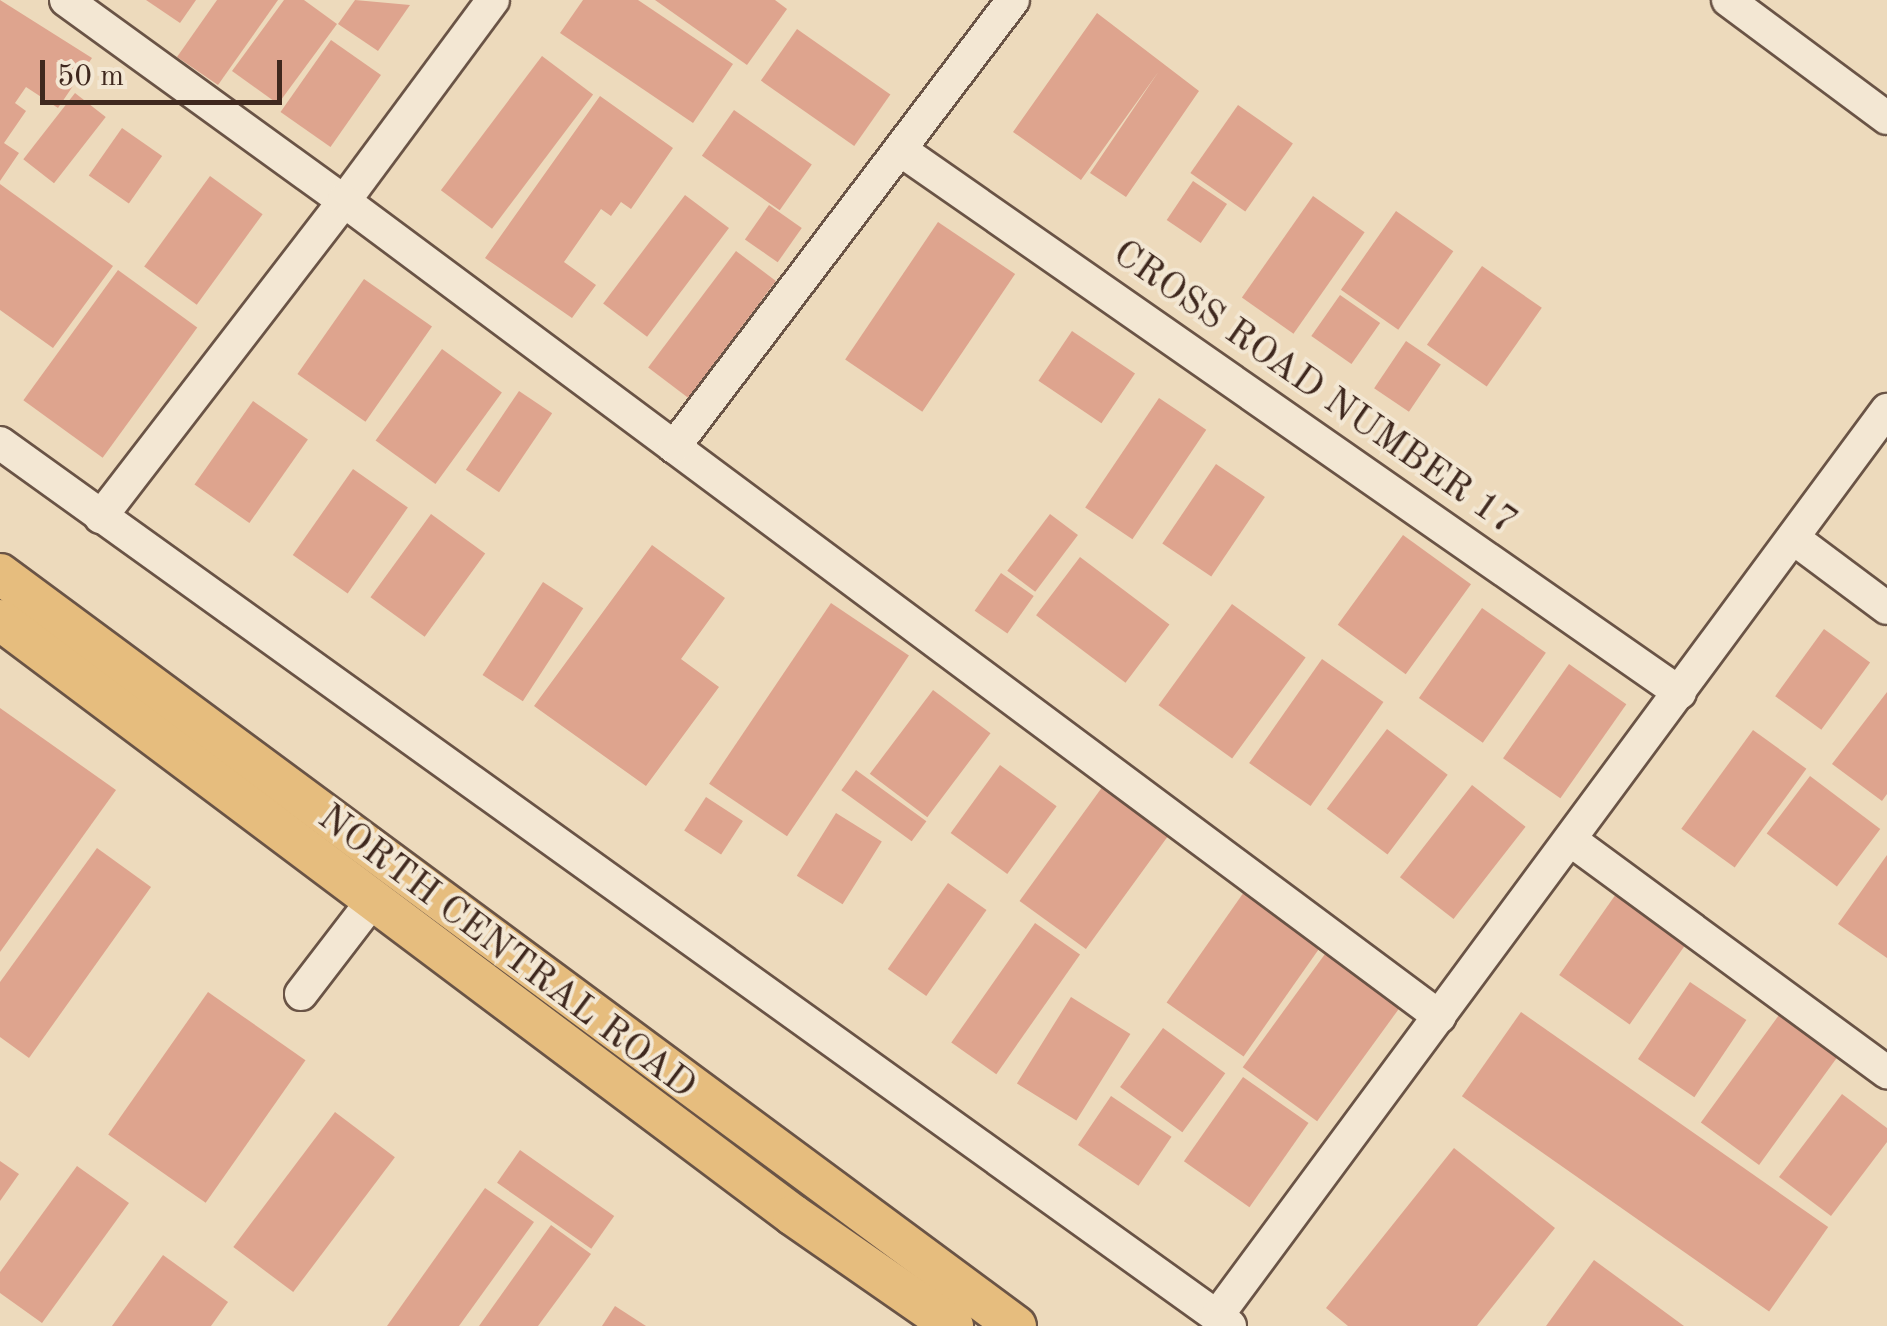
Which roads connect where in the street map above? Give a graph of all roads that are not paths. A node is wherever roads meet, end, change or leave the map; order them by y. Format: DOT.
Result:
graph roads {
  1 [pos="66,0"];
  2 [pos="493,0"];
  3 [pos="1014,0"];
  4 [pos="1728,0"];
  5 [pos="1887,118"];
  6 [pos="902,151"];
  7 [pos="344,201"];
  8 [pos="1887,410"];
  9 [pos="0,443"];
  10 [pos="674,447"];
  11 [pos="101,517"];
  12 [pos="1793,538"];
  13 [pos="0,574"];
  14 [pos="1887,608"];
  15 [pos="0,620"];
  16 [pos="1680,692"];
  17 [pos="1572,841"];
  18 [pos="374,900"];
  19 [pos="301,994"];
  20 [pos="1440,1017"];
  21 [pos="1887,1072"];
  22 [pos="1223,1321"];
  23 [pos="953,1326"];
  24 [pos="1016,1326"];
  1 -- 7 [label="street"];
  2 -- 7 [label="street"];
  3 -- 6 [label="street"];
  4 -- 5 [label="street"];
  6 -- 10 [label="street"];
  6 -- 16 [label="street, CROSS ROAD NUMBER 17"];
  7 -- 10 [label="street"];
  7 -- 11 [label="street"];
  8 -- 12 [label="street"];
  9 -- 11 [label="street"];
  10 -- 20 [label="street"];
  11 -- 22 [label="street"];
  12 -- 14 [label="street"];
  12 -- 16 [label="street"];
  13 -- 24 [label="main road, NORTH CENTRAL ROAD"];
  15 -- 18 [label="main road, NORTH CENTRAL ROAD"];
  16 -- 17 [label="street"];
  17 -- 20 [label="street"];
  17 -- 21 [label="street"];
  18 -- 19 [label="street"];
  18 -- 23 [label="main road, NORTH CENTRAL ROAD"];
  20 -- 22 [label="street"];
}
